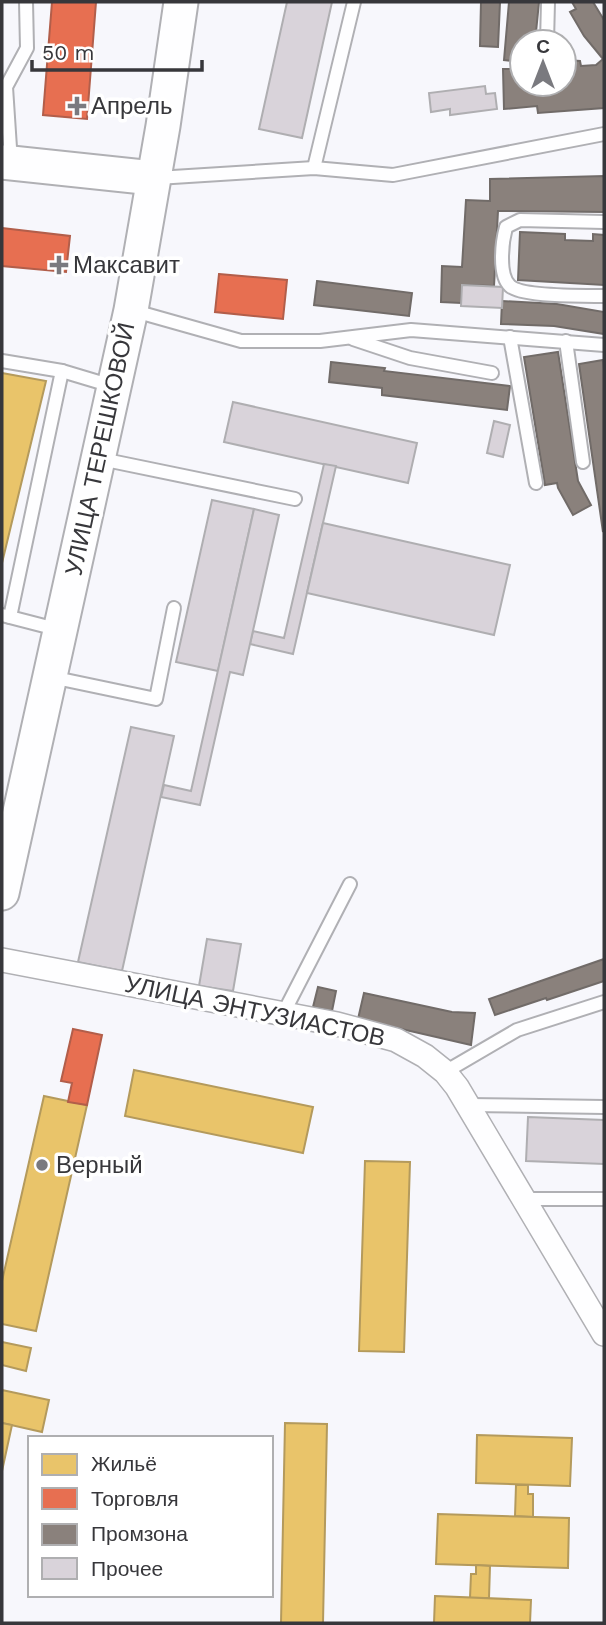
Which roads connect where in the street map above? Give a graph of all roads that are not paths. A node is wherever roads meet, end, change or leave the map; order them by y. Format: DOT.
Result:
graph roads {
  1 [pos="26,2"];
  2 [pos="181,2"];
  3 [pos="354,2"];
  4 [pos="548,2"];
  5 [pos="547,28"];
  6 [pos="604,134"];
  7 [pos="6,163"];
  8 [pos="314,169"];
  9 [pos="153,178"];
  10 [pos="604,222"];
  11 [pos="604,296"];
  12 [pos="131,310"];
  13 [pos="510,337"];
  14 [pos="349,338"];
  15 [pos="566,341"];
  16 [pos="604,345"];
  17 [pos="2,361"];
  18 [pos="62,372"];
  19 [pos="492,373"];
  20 [pos="113,387"];
  21 [pos="97,458"];
  22 [pos="583,462"];
  23 [pos="536,483"];
  24 [pos="295,499"];
  25 [pos="174,608"];
  26 [pos="6,616"];
  27 [pos="60,631"];
  28 [pos="50,677"];
  29 [pos="350,884"];
  30 [pos="2,893"];
  31 [pos="2,960"];
  32 [pos="604,1002"];
  33 [pos="283,1014"];
  34 [pos="445,1072"];
  35 [pos="468,1105"];
  36 [pos="604,1107"];
  37 [pos="524,1199"];
  38 [pos="604,1199"];
  39 [pos="604,1334"];
  1 -- 7 [label="lane"];
  2 -- 9 [label="main road, УЛИЦА ТЕРЕШКОВОЙ"];
  3 -- 8 [label="lane"];
  4 -- 5 [label="lane"];
  6 -- 8 [label="lane"];
  7 -- 9 [label="main road"];
  8 -- 9 [label="lane"];
  9 -- 12 [label="main road, УЛИЦА ТЕРЕШКОВОЙ"];
  10 -- 11 [label="lane"];
  12 -- 14 [label="lane"];
  12 -- 20 [label="main road, УЛИЦА ТЕРЕШКОВОЙ"];
  13 -- 14 [label="lane"];
  13 -- 15 [label="lane"];
  13 -- 23 [label="lane"];
  14 -- 19 [label="lane"];
  15 -- 16 [label="lane"];
  15 -- 22 [label="lane"];
  17 -- 18 [label="lane"];
  18 -- 20 [label="lane"];
  18 -- 26 [label="lane"];
  20 -- 21 [label="main road, УЛИЦА ТЕРЕШКОВОЙ"];
  21 -- 24 [label="lane"];
  21 -- 27 [label="main road, УЛИЦА ТЕРЕШКОВОЙ"];
  25 -- 28 [label="lane"];
  26 -- 27 [label="lane"];
  27 -- 28 [label="main road, УЛИЦА ТЕРЕШКОВОЙ"];
  28 -- 30 [label="main road, УЛИЦА ТЕРЕШКОВОЙ"];
  29 -- 33 [label="lane"];
  31 -- 33 [label="street, УЛИЦА ЭНТУЗИАСТОВ"];
  32 -- 34 [label="lane"];
  33 -- 34 [label="street, УЛИЦА ЭНТУЗИАСТОВ"];
  34 -- 35 [label="street, УЛИЦА ЭНТУЗИАСТОВ"];
  35 -- 36 [label="lane"];
  35 -- 37 [label="street, УЛИЦА ЭНТУЗИАСТОВ"];
  37 -- 38 [label="lane"];
  37 -- 39 [label="street, УЛИЦА ЭНТУЗИАСТОВ"];
}
